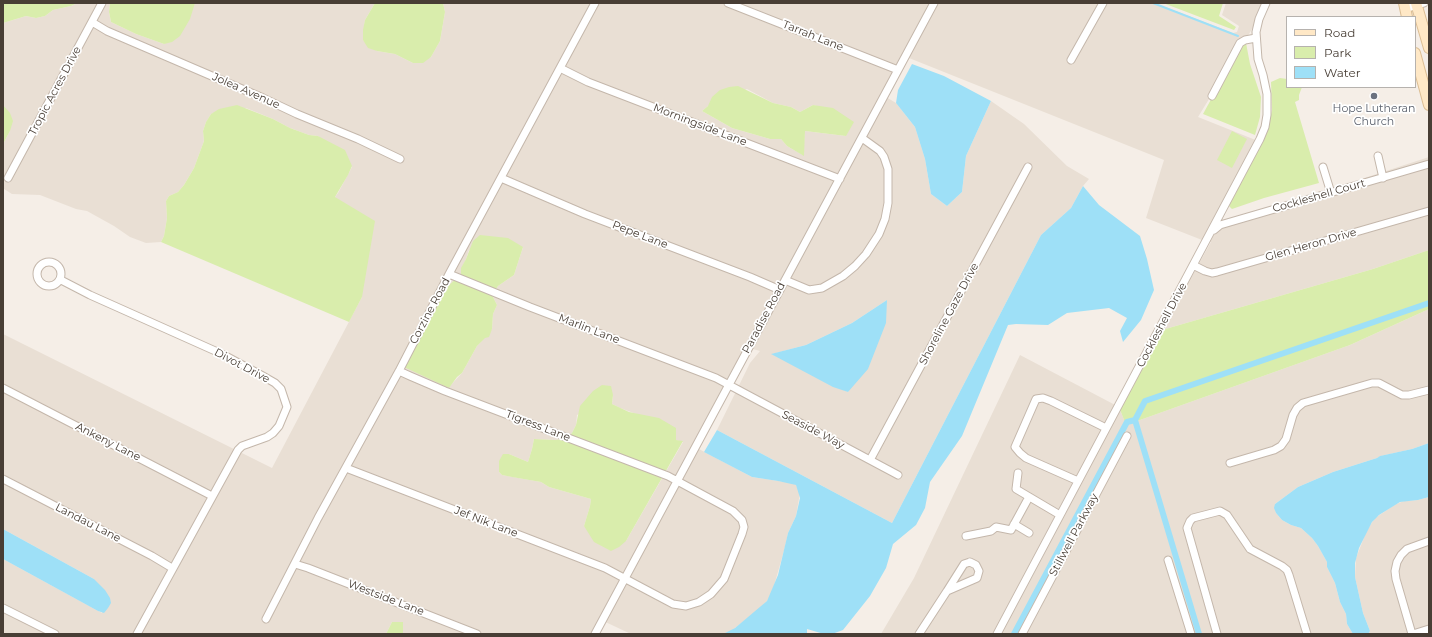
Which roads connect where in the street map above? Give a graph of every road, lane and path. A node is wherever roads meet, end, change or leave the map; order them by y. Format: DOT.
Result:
graph roads {
  1 [pos="102,3"];
  2 [pos="595,3"];
  3 [pos="728,3"];
  4 [pos="934,3"];
  5 [pos="1103,3"];
  6 [pos="1266,3"];
  7 [pos="1419,4"];
  8 [pos="1405,10"];
  9 [pos="92,22"];
  10 [pos="1256,38"];
  11 [pos="1429,48"];
  12 [pos="1416,57"];
  13 [pos="1071,60"];
  14 [pos="560,68"];
  15 [pos="898,70"];
  16 [pos="1212,96"];
  17 [pos="1429,105"];
  18 [pos="862,138"];
  19 [pos="1378,156"];
  20 [pos="400,159"];
  21 [pos="1429,164"];
  22 [pos="1028,167"];
  23 [pos="1323,167"];
  24 [pos="8,178"];
  25 [pos="501,178"];
  26 [pos="1383,178"];
  27 [pos="840,179"];
  28 [pos="1331,193"];
  29 [pos="1429,211"];
  30 [pos="1211,233"];
  31 [pos="1193,265"];
  32 [pos="449,274"];
  33 [pos="61,280"];
  34 [pos="785,280"];
  35 [pos="780,290"];
  36 [pos="400,370"];
  37 [pos="728,384"];
  38 [pos="3,388"];
  39 [pos="1429,390"];
  40 [pos="1106,428"];
  41 [pos="1127,436"];
  42 [pos="870,460"];
  43 [pos="1230,463"];
  44 [pos="346,468"];
  45 [pos="1018,473"];
  46 [pos="898,475"];
  47 [pos="3,479"];
  48 [pos="677,481"];
  49 [pos="1078,481"];
  50 [pos="212,496"];
  51 [pos="1029,497"];
  52 [pos="1060,515"];
  53 [pos="1014,524"];
  54 [pos="1030,533"];
  55 [pos="966,536"];
  56 [pos="1429,541"];
  57 [pos="1168,560"];
  58 [pos="295,564"];
  59 [pos="172,568"];
  60 [pos="625,578"];
  61 [pos="947,591"];
  62 [pos="3,608"];
  63 [pos="266,619"];
  64 [pos="1429,629"];
  65 [pos="55,634"];
  66 [pos="137,634"];
  67 [pos="477,634"];
  68 [pos="595,634"];
  69 [pos="919,634"];
  70 [pos="996,634"];
  71 [pos="1022,634"];
  72 [pos="1191,634"];
  73 [pos="1217,634"];
  74 [pos="1307,634"];
  75 [pos="1412,634"];
  1 -- 9 [label="street, Tropic Acres Drive"];
  2 -- 14 [label="street, Corzine Road"];
  3 -- 15 [label="street, Tarrah Lane"];
  4 -- 15 [label="street, Paradise Road"];
  5 -- 13 [label="street"];
  6 -- 10 [label="street, Cockleshell Drive"];
  7 -- 8 [label="street"];
  7 -- 11 [label="street"];
  9 -- 20 [label="street, Jolea Avenue"];
  9 -- 24 [label="street, Tropic Acres Drive"];
  10 -- 16 [label="street"];
  10 -- 30 [label="street, Cockleshell Drive"];
  12 -- 17 [label="street"];
  14 -- 25 [label="street, Corzine Road"];
  14 -- 27 [label="street, Morningside Lane"];
  15 -- 18 [label="street, Paradise Road"];
  18 -- 27 [label="street, Paradise Road"];
  18 -- 34 [label="street"];
  19 -- 26 [label="street"];
  21 -- 26 [label="street, Cockleshell Court"];
  22 -- 42 [label="street, Shoreline Gaze Drive"];
  23 -- 28 [label="street"];
  25 -- 32 [label="street, Corzine Road"];
  25 -- 35 [label="street, Pepe Lane"];
  26 -- 28 [label="street, Cockleshell Court"];
  27 -- 34 [label="street, Paradise Road"];
  28 -- 30 [label="street, Cockleshell Court"];
  29 -- 31 [label="street, Glen Heron Drive"];
  30 -- 31 [label="street, Cockleshell Drive"];
  31 -- 40 [label="street, Cockleshell Drive"];
  32 -- 36 [label="street, Corzine Road"];
  32 -- 37 [label="street, Marlin Lane"];
  33 -- 50 [label="street, Divot Drive"];
  34 -- 35 [label="street, Paradise Road"];
  35 -- 37 [label="street, Paradise Road"];
  36 -- 44 [label="street, Corzine Road"];
  36 -- 48 [label="street, Tigress Lane"];
  37 -- 42 [label="street, Seaside Way"];
  37 -- 48 [label="street, Paradise Road"];
  38 -- 50 [label="street, Ankeny Lane"];
  39 -- 43 [label="street"];
  40 -- 49 [label="street, Cockleshell Drive"];
  40 -- 49 [label="street"];
  41 -- 71 [label="street, Stillwell Parkway"];
  42 -- 46 [label="street, Seaside Way"];
  44 -- 58 [label="street, Corzine Road"];
  44 -- 60 [label="street, Jef Nik Lane"];
  45 -- 51 [label="street"];
  47 -- 59 [label="street, Landau Lane"];
  48 -- 60 [label="street, Paradise Road"];
  48 -- 60 [label="street, Tigress Lane"];
  49 -- 52 [label="street, Cockleshell Drive"];
  50 -- 59 [label="street, Divot Drive"];
  51 -- 52 [label="street"];
  51 -- 53 [label="street"];
  52 -- 70 [label="street, Cockleshell Drive"];
  53 -- 54 [label="street"];
  53 -- 55 [label="street"];
  56 -- 75 [label="street"];
  57 -- 72 [label="street"];
  58 -- 63 [label="street, Corzine Road"];
  58 -- 67 [label="street, Westside Lane"];
  59 -- 66 [label="street, Divot Drive"];
  60 -- 68 [label="street, Paradise Road"];
  61 -- 61 [label="street"];
  61 -- 69 [label="street"];
  62 -- 65 [label="street"];
  64 -- 75 [label="street"];
  73 -- 74 [label="street"];
}
